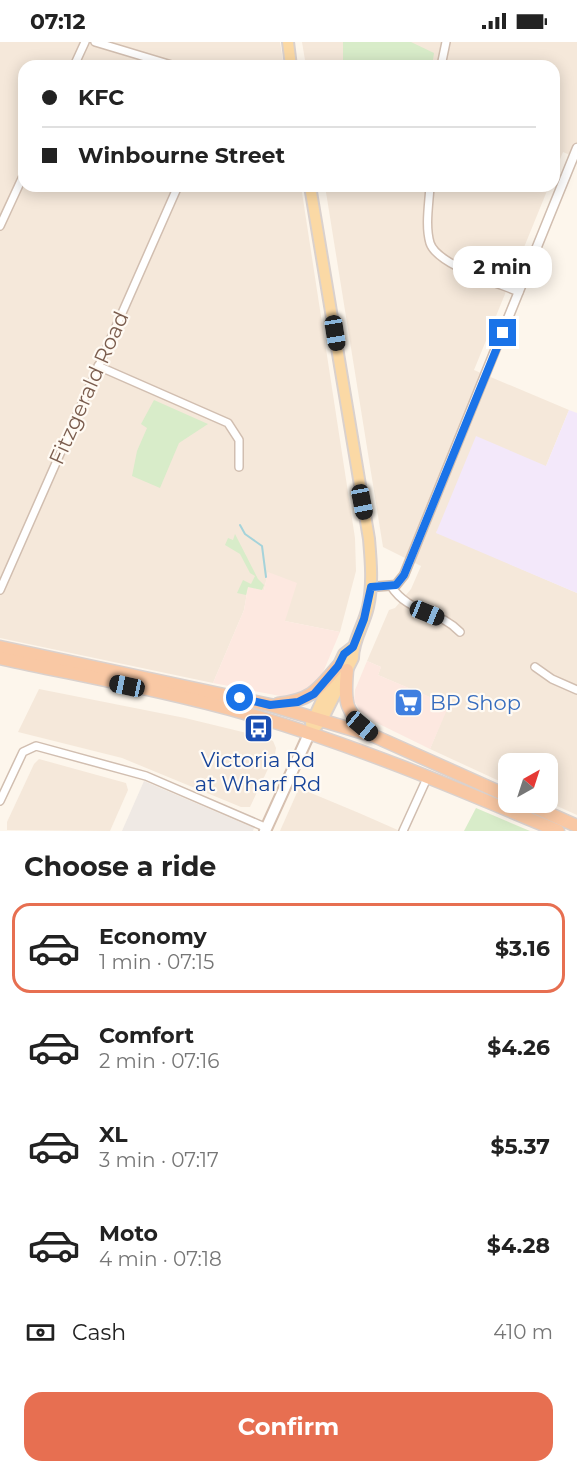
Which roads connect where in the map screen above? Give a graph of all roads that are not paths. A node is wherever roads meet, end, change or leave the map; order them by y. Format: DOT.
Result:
graph roads {
  1 [pos="85,42"];
  2 [pos="95,42"];
  3 [pos="288,42"];
  4 [pos="446,42"];
  5 [pos="77,60"];
  6 [pos="155,60"];
  7 [pos="290,60"];
  8 [pos="442,60"];
  9 [pos="577,148"];
  10 [pos="18,187"];
  11 [pos="560,190"];
  12 [pos="175,192"];
  13 [pos="311,192"];
  14 [pos="429,192"];
  15 [pos="559,192"];
  16 [pos="0,226"];
  17 [pos="519,292"];
  18 [pos="98,366"];
  19 [pos="239,467"];
  20 [pos="391,586"];
  21 [pos="371,587"];
  22 [pos="0,590"];
  23 [pos="460,632"];
  24 [pos="0,647"];
  25 [pos="0,658"];
  26 [pos="535,667"];
  27 [pos="343,668"];
  28 [pos="577,690"];
  29 [pos="270,705"];
  30 [pos="318,719"];
  31 [pos="309,734"];
  32 [pos="374,736"];
  33 [pos="428,776"];
  34 [pos="498,792"];
  35 [pos="0,801"];
  36 [pos="548,813"];
  37 [pos="577,826"];
  38 [pos="266,829"];
  39 [pos="403,831"];
  40 [pos="558,831"];
  1 -- 5 [label="street"];
  2 -- 6 [label="street"];
  3 -- 7 [label="main road"];
  4 -- 8 [label="street"];
  9 -- 11 [label="street"];
  10 -- 16 [label="street"];
  12 -- 18 [label="street, Fitzgerald Road"];
  13 -- 21 [label="main road"];
  14 -- 17 [label="street"];
  15 -- 17 [label="street"];
  17 -- 20 [label="street"];
  18 -- 19 [label="street"];
  18 -- 22 [label="street, Fitzgerald Road"];
  20 -- 21 [label="street"];
  20 -- 23 [label="street"];
  21 -- 27 [label="main road"];
  24 -- 29 [label="highway"];
  25 -- 31 [label="highway"];
  26 -- 28 [label="street"];
  27 -- 29 [label="highway"];
  27 -- 30 [label="main road"];
  27 -- 32 [label="highway"];
  29 -- 30 [label="highway"];
  30 -- 31 [label="main road"];
  30 -- 32 [label="highway"];
  31 -- 33 [label="highway"];
  31 -- 38 [label="main road"];
  32 -- 34 [label="highway"];
  33 -- 39 [label="street"];
  33 -- 40 [label="highway"];
  35 -- 38 [label="street"];
  36 -- 37 [label="highway"];
}
